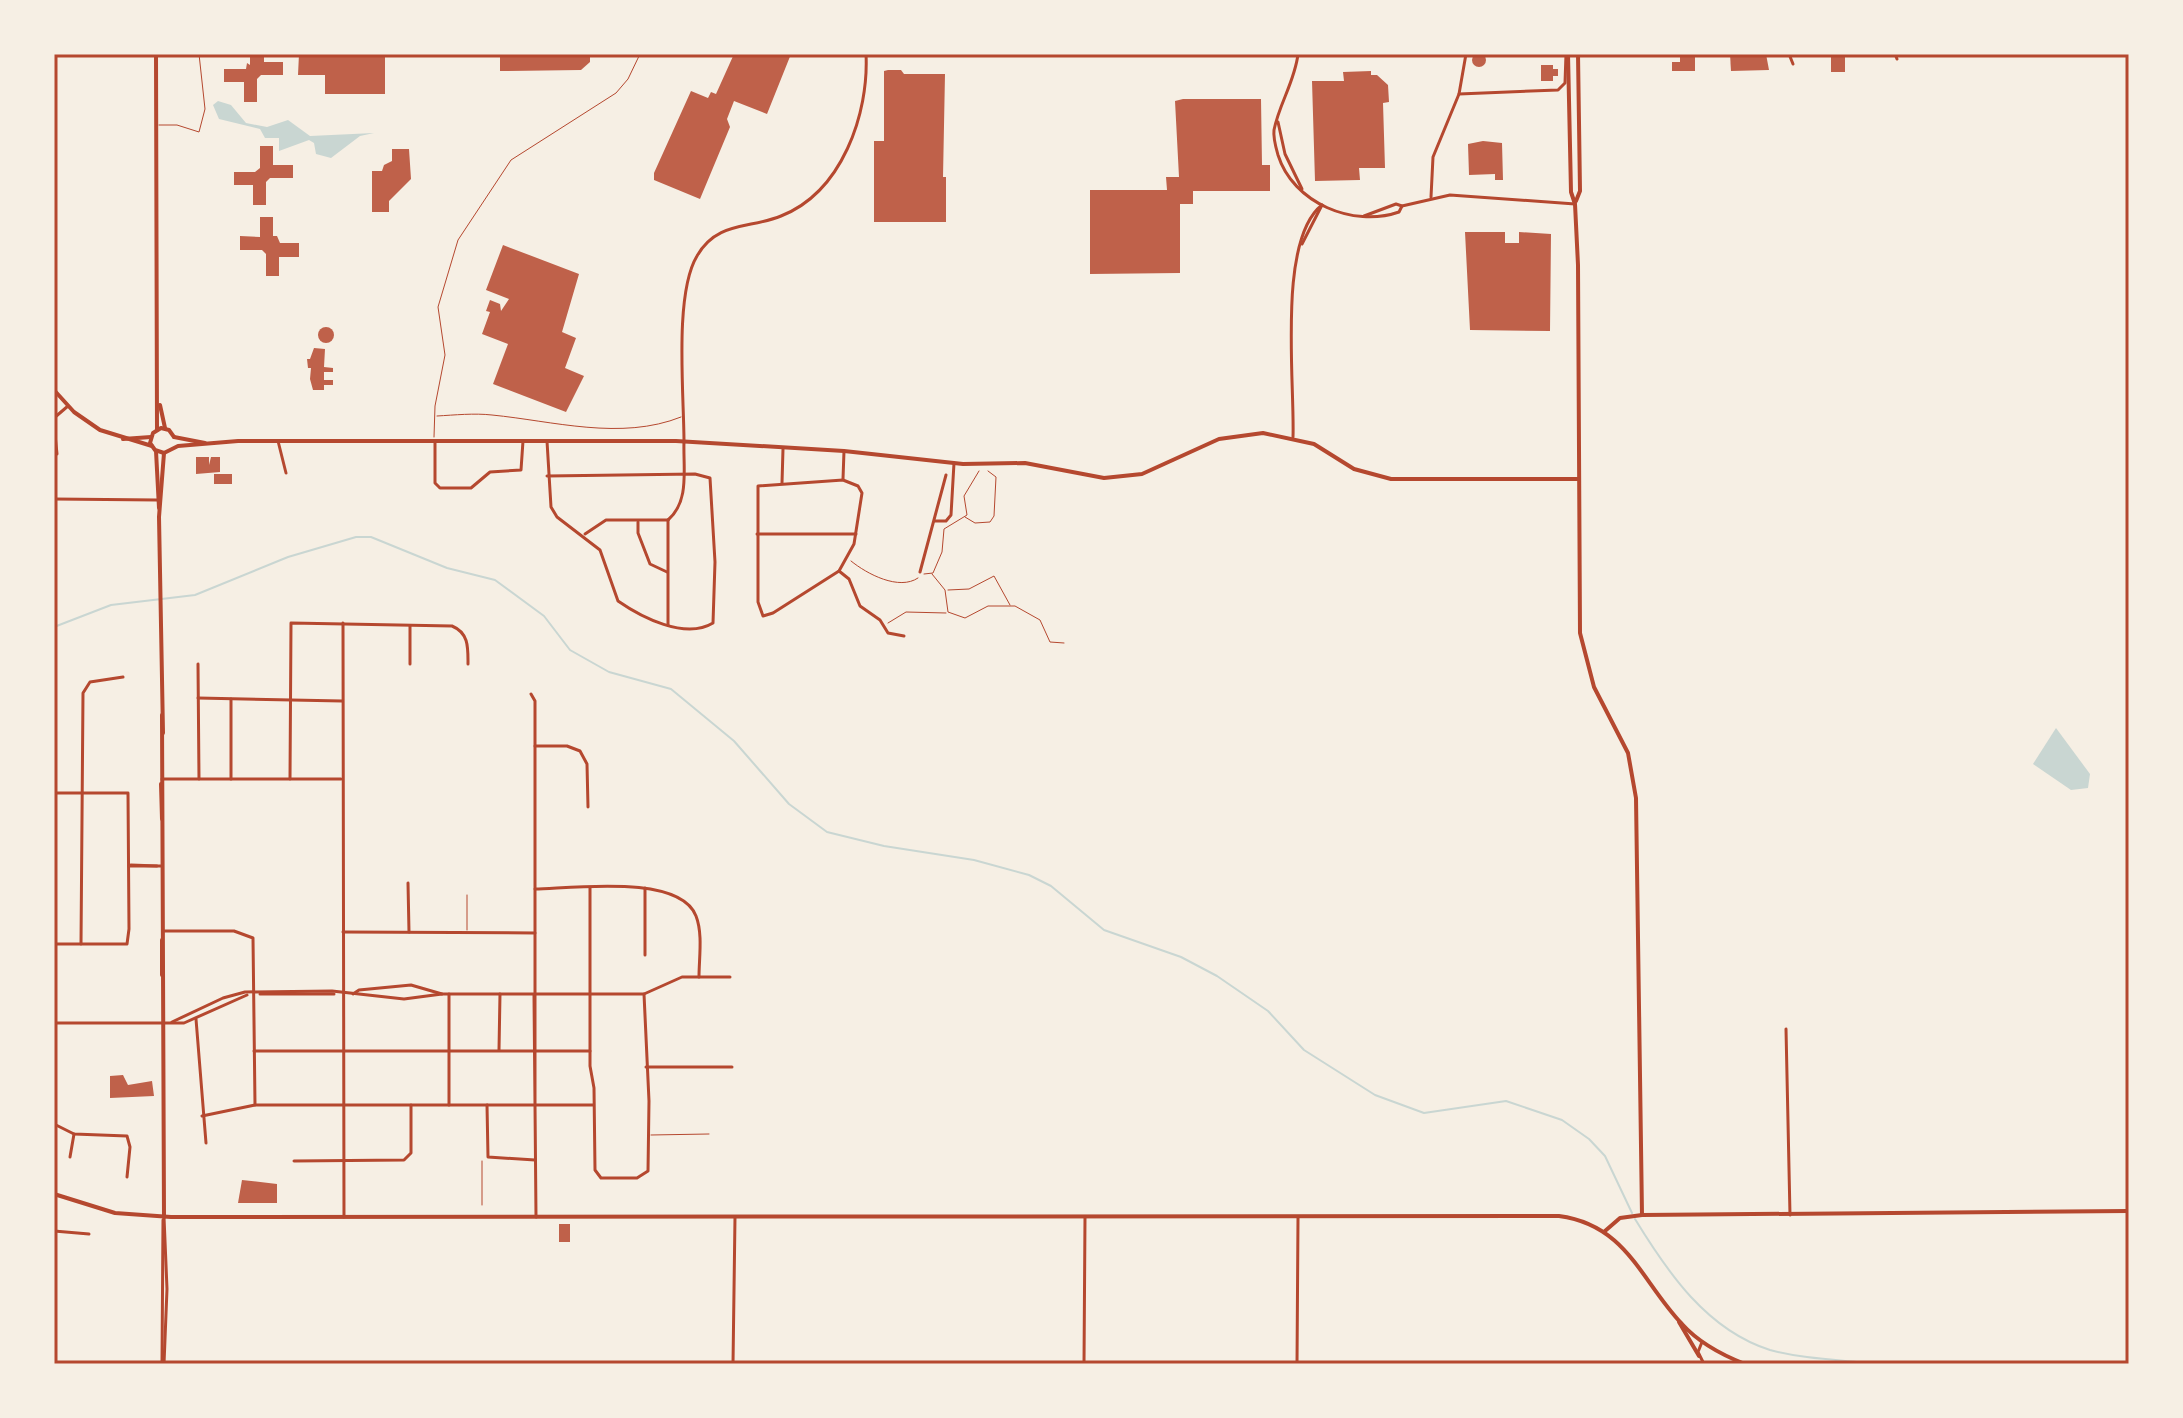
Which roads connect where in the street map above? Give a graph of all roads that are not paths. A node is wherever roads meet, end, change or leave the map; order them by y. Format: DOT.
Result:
graph roads {
  1 [pos="156,54"];
  2 [pos="199,54"];
  3 [pos="640,54"];
  4 [pos="866,54"];
  5 [pos="1298,54"];
  6 [pos="1466,54"];
  7 [pos="1567,54"];
  8 [pos="1578,54"];
  9 [pos="1789,54"];
  10 [pos="1793,64"];
  11 [pos="1459,94"];
  12 [pos="1278,122"];
  13 [pos="157,125"];
  14 [pos="1302,190"];
  15 [pos="1431,197"];
  16 [pos="1575,204"];
  17 [pos="1322,205"];
  18 [pos="1402,206"];
  19 [pos="1363,216"];
  20 [pos="54,390"];
  21 [pos="159,403"];
  22 [pos="68,406"];
  23 [pos="434,416"];
  24 [pos="684,416"];
  25 [pos="54,418"];
  26 [pos="54,425"];
  27 [pos="165,429"];
  28 [pos="157,430"];
  29 [pos="151,437"];
  30 [pos="174,437"];
  31 [pos="1293,437"];
  32 [pos="123,439"];
  33 [pos="278,441"];
  34 [pos="435,441"];
  35 [pos="523,441"];
  36 [pos="547,441"];
  37 [pos="684,442"];
  38 [pos="205,443"];
  39 [pos="152,446"];
  40 [pos="172,447"];
  41 [pos="783,449"];
  42 [pos="156,451"];
  43 [pos="844,451"];
  44 [pos="164,453"];
  45 [pos="57,454"];
  46 [pos="954,463"];
  47 [pos="286,473"];
  48 [pos="683,474"];
  49 [pos="946,475"];
  50 [pos="547,476"];
  51 [pos="1578,479"];
  52 [pos="843,480"];
  53 [pos="782,483"];
  54 [pos="54,499"];
  55 [pos="157,500"];
  56 [pos="159,508"];
  57 [pos="638,520"];
  58 [pos="668,520"];
  59 [pos="934,521"];
  60 [pos="757,534"];
  61 [pos="856,534"];
  62 [pos="584,535"];
  63 [pos="839,571"];
  64 [pos="667,572"];
  65 [pos="920,573"];
  66 [pos="343,623"];
  67 [pos="410,626"];
  68 [pos="668,626"];
  69 [pos="904,636"];
  70 [pos="198,664"];
  71 [pos="410,664"];
  72 [pos="468,664"];
  73 [pos="123,677"];
  74 [pos="531,694"];
  75 [pos="198,698"];
  76 [pos="231,699"];
  77 [pos="291,699"];
  78 [pos="342,701"];
  79 [pos="535,746"];
  80 [pos="199,779"];
  81 [pos="231,779"];
  82 [pos="290,779"];
  83 [pos="341,779"];
  84 [pos="162,780"];
  85 [pos="54,793"];
  86 [pos="80,793"];
  87 [pos="588,807"];
  88 [pos="129,866"];
  89 [pos="159,866"];
  90 [pos="408,883"];
  91 [pos="590,888"];
  92 [pos="645,888"];
  93 [pos="535,889"];
  94 [pos="467,895"];
  95 [pos="162,931"];
  96 [pos="343,932"];
  97 [pos="409,932"];
  98 [pos="467,932"];
  99 [pos="535,933"];
  100 [pos="54,944"];
  101 [pos="81,944"];
  102 [pos="645,955"];
  103 [pos="699,977"];
  104 [pos="730,977"];
  105 [pos="248,994"];
  106 [pos="257,994"];
  107 [pos="343,994"];
  108 [pos="353,994"];
  109 [pos="442,994"];
  110 [pos="449,994"];
  111 [pos="500,994"];
  112 [pos="534,994"];
  113 [pos="590,994"];
  114 [pos="644,994"];
  115 [pos="196,1019"];
  116 [pos="162,1022"];
  117 [pos="172,1022"];
  118 [pos="54,1023"];
  119 [pos="1786,1029"];
  120 [pos="254,1051"];
  121 [pos="343,1051"];
  122 [pos="449,1051"];
  123 [pos="499,1051"];
  124 [pos="535,1051"];
  125 [pos="590,1051"];
  126 [pos="646,1067"];
  127 [pos="732,1067"];
  128 [pos="255,1105"];
  129 [pos="343,1105"];
  130 [pos="411,1105"];
  131 [pos="449,1105"];
  132 [pos="487,1105"];
  133 [pos="535,1105"];
  134 [pos="594,1105"];
  135 [pos="202,1116"];
  136 [pos="54,1124"];
  137 [pos="74,1134"];
  138 [pos="709,1134"];
  139 [pos="648,1135"];
  140 [pos="206,1143"];
  141 [pos="70,1157"];
  142 [pos="488,1157"];
  143 [pos="535,1160"];
  144 [pos="294,1161"];
  145 [pos="344,1161"];
  146 [pos="482,1161"];
  147 [pos="127,1177"];
  148 [pos="54,1194"];
  149 [pos="482,1205"];
  150 [pos="2129,1211"];
  151 [pos="1642,1215"];
  152 [pos="1790,1215"];
  153 [pos="164,1217"];
  154 [pos="344,1217"];
  155 [pos="536,1217"];
  156 [pos="735,1217"];
  157 [pos="1085,1217"];
  158 [pos="1298,1218"];
  159 [pos="54,1231"];
  160 [pos="1605,1231"];
  161 [pos="89,1234"];
  162 [pos="1678,1320"];
  163 [pos="1702,1342"];
  164 [pos="1699,1356"];
  165 [pos="163,1364"];
  166 [pos="733,1364"];
  167 [pos="1084,1364"];
  168 [pos="1297,1364"];
  169 [pos="1704,1364"];
  170 [pos="1745,1364"];
  1 -- 13 [label="main road"];
  2 -- 13 [label="lane"];
  3 -- 23 [label="lane"];
  4 -- 24 [label="street"];
  5 -- 12 [label="street"];
  6 -- 11 [label="street"];
  7 -- 11 [label="street"];
  7 -- 16 [label="main road"];
  8 -- 16 [label="main road"];
  9 -- 10 [label="street"];
  11 -- 15 [label="street"];
  12 -- 14 [label="street"];
  12 -- 14 [label="street"];
  13 -- 21 [label="main road"];
  14 -- 17 [label="street"];
  15 -- 16 [label="street"];
  15 -- 18 [label="street"];
  16 -- 51 [label="main road"];
  17 -- 19 [label="street"];
  17 -- 31 [label="street"];
  18 -- 19 [label="street"];
  18 -- 19 [label="street"];
  20 -- 22 [label="main road"];
  21 -- 27 [label="main road"];
  21 -- 28 [label="main road"];
  22 -- 25 [label="street"];
  22 -- 32 [label="main road"];
  23 -- 24 [label="lane"];
  23 -- 34 [label="lane"];
  24 -- 37 [label="street"];
  26 -- 45 [label="street"];
  27 -- 28 [label="main road"];
  27 -- 30 [label="main road"];
  28 -- 29 [label="main road"];
  29 -- 32 [label="main road"];
  29 -- 39 [label="main road"];
  30 -- 38 [label="main road"];
  30 -- 40 [label="main road"];
  31 -- 46 [label="main road"];
  31 -- 51 [label="main road"];
  32 -- 39 [label="main road"];
  33 -- 34 [label="main road"];
  33 -- 38 [label="main road"];
  33 -- 47 [label="street"];
  34 -- 35 [label="main road"];
  34 -- 35 [label="street"];
  35 -- 36 [label="main road"];
  36 -- 37 [label="main road"];
  36 -- 50 [label="street"];
  37 -- 41 [label="main road"];
  37 -- 48 [label="street"];
  38 -- 40 [label="main road"];
  39 -- 42 [label="main road"];
  40 -- 44 [label="main road"];
  41 -- 43 [label="main road"];
  41 -- 53 [label="street"];
  42 -- 44 [label="main road"];
  42 -- 55 [label="main road"];
  43 -- 46 [label="main road"];
  43 -- 52 [label="street"];
  44 -- 56 [label="main road"];
  46 -- 59 [label="street"];
  48 -- 50 [label="street"];
  48 -- 58 [label="street"];
  48 -- 68 [label="street"];
  49 -- 59 [label="street"];
  50 -- 62 [label="street"];
  51 -- 151 [label="main road"];
  52 -- 53 [label="street"];
  52 -- 61 [label="street"];
  53 -- 60 [label="street"];
  54 -- 55 [label="street"];
  55 -- 56 [label="main road"];
  56 -- 84 [label="main road"];
  57 -- 58 [label="street"];
  57 -- 62 [label="street"];
  57 -- 64 [label="street"];
  58 -- 64 [label="street"];
  59 -- 65 [label="street"];
  60 -- 61 [label="street"];
  60 -- 63 [label="street"];
  61 -- 63 [label="street"];
  62 -- 68 [label="street"];
  63 -- 69 [label="street"];
  64 -- 68 [label="street"];
  66 -- 67 [label="street"];
  66 -- 77 [label="street"];
  66 -- 78 [label="street"];
  67 -- 71 [label="street"];
  67 -- 72 [label="street"];
  70 -- 75 [label="street"];
  73 -- 86 [label="street"];
  74 -- 79 [label="street"];
  75 -- 76 [label="street"];
  75 -- 80 [label="street"];
  76 -- 77 [label="street"];
  76 -- 81 [label="street"];
  77 -- 78 [label="street"];
  77 -- 82 [label="street"];
  78 -- 83 [label="street"];
  79 -- 87 [label="street"];
  79 -- 93 [label="street"];
  80 -- 81 [label="street"];
  80 -- 84 [label="street"];
  81 -- 82 [label="street"];
  82 -- 83 [label="street"];
  83 -- 96 [label="street"];
  84 -- 89 [label="main road"];
  85 -- 86 [label="street"];
  86 -- 88 [label="street"];
  86 -- 101 [label="street"];
  88 -- 89 [label="street"];
  88 -- 101 [label="street"];
  89 -- 95 [label="main road"];
  90 -- 97 [label="street"];
  91 -- 92 [label="street"];
  91 -- 93 [label="street"];
  91 -- 113 [label="street"];
  92 -- 102 [label="street"];
  92 -- 103 [label="street"];
  93 -- 99 [label="street"];
  94 -- 98 [label="lane"];
  95 -- 106 [label="street"];
  95 -- 116 [label="main road"];
  96 -- 97 [label="street"];
  96 -- 107 [label="street"];
  97 -- 98 [label="street"];
  98 -- 99 [label="street"];
  99 -- 112 [label="street"];
  100 -- 101 [label="street"];
  103 -- 104 [label="street"];
  103 -- 114 [label="street"];
  105 -- 106 [label="street"];
  105 -- 115 [label="street"];
  105 -- 117 [label="street"];
  106 -- 107 [label="street"];
  106 -- 120 [label="street"];
  107 -- 108 [label="street"];
  107 -- 121 [label="street"];
  108 -- 109 [label="street"];
  108 -- 109 [label="street"];
  109 -- 110 [label="street"];
  110 -- 111 [label="street"];
  110 -- 122 [label="street"];
  111 -- 112 [label="street"];
  111 -- 123 [label="street"];
  112 -- 113 [label="street"];
  112 -- 124 [label="street"];
  113 -- 114 [label="street"];
  113 -- 125 [label="street"];
  114 -- 126 [label="street"];
  115 -- 117 [label="street"];
  115 -- 135 [label="street"];
  116 -- 117 [label="street"];
  116 -- 118 [label="street"];
  116 -- 153 [label="main road"];
  119 -- 152 [label="street"];
  120 -- 121 [label="street"];
  120 -- 128 [label="street"];
  121 -- 122 [label="street"];
  121 -- 129 [label="street"];
  122 -- 123 [label="street"];
  122 -- 131 [label="street"];
  123 -- 124 [label="street"];
  124 -- 125 [label="street"];
  124 -- 133 [label="street"];
  125 -- 134 [label="street"];
  126 -- 127 [label="street"];
  126 -- 139 [label="street"];
  128 -- 129 [label="street"];
  128 -- 135 [label="street"];
  129 -- 130 [label="street"];
  129 -- 145 [label="street"];
  130 -- 131 [label="street"];
  130 -- 145 [label="street"];
  131 -- 132 [label="street"];
  132 -- 133 [label="street"];
  132 -- 142 [label="street"];
  133 -- 134 [label="street"];
  133 -- 143 [label="street"];
  134 -- 139 [label="street"];
  135 -- 140 [label="street"];
  136 -- 137 [label="street"];
  137 -- 141 [label="street"];
  137 -- 147 [label="street"];
  138 -- 139 [label="lane"];
  142 -- 143 [label="street"];
  142 -- 146 [label="street"];
  143 -- 155 [label="street"];
  144 -- 145 [label="street"];
  145 -- 154 [label="street"];
  146 -- 149 [label="lane"];
  148 -- 153 [label="main road"];
  150 -- 152 [label="main road"];
  151 -- 152 [label="main road"];
  151 -- 160 [label="main road"];
  153 -- 154 [label="main road"];
  153 -- 165 [label="street"];
  154 -- 155 [label="main road"];
  155 -- 156 [label="main road"];
  156 -- 157 [label="main road"];
  156 -- 166 [label="street"];
  157 -- 158 [label="main road"];
  157 -- 167 [label="street"];
  158 -- 160 [label="main road"];
  158 -- 168 [label="street"];
  159 -- 161 [label="street"];
  160 -- 162 [label="main road"];
  162 -- 163 [label="main road"];
  162 -- 164 [label="main road"];
  163 -- 164 [label="street"];
  163 -- 170 [label="main road"];
  164 -- 169 [label="street"];
}
